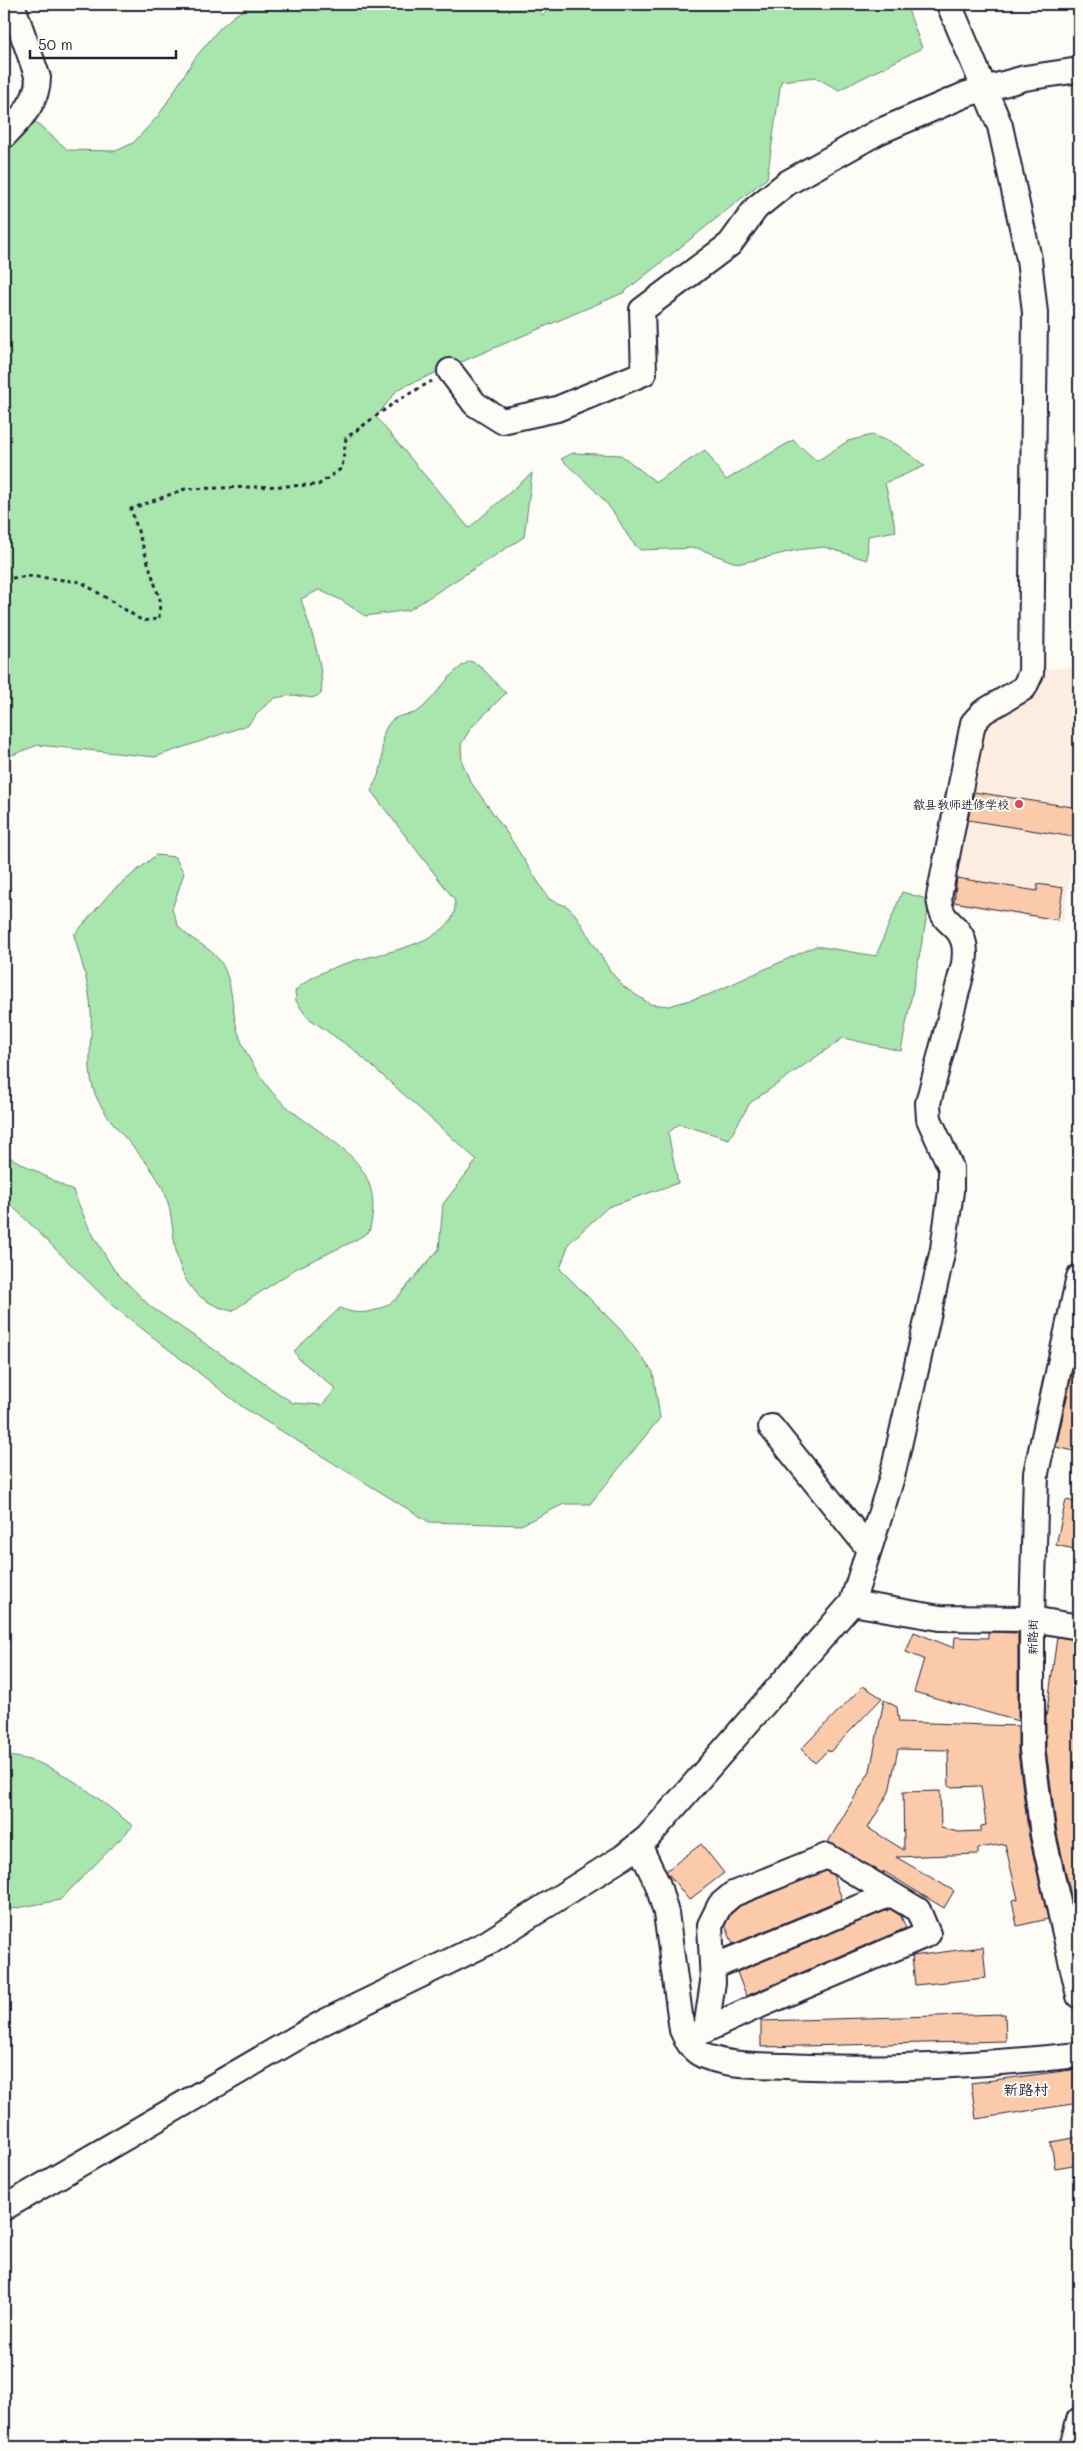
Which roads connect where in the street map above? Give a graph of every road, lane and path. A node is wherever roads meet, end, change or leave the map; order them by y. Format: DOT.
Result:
graph roads {
  1 [pos="12,4"];
  2 [pos="949,4"];
  3 [pos="1079,70"];
  4 [pos="985,89"];
  5 [pos="4,136"];
  6 [pos="450,371"];
  7 [pos="4,579"];
  8 [pos="1079,1277"];
  9 [pos="771,1427"];
  10 [pos="869,1549"];
  11 [pos="852,1603"];
  12 [pos="1032,1619"];
  13 [pos="1079,1627"];
  14 [pos="639,1844"];
  15 [pos="891,1894"];
  16 [pos="713,1967"];
  17 [pos="1079,1996"];
  18 [pos="696,2034"];
  19 [pos="1079,2055"];
  20 [pos="4,2208"];
  21 [pos="1079,2420"];
  22 [pos="1072,2447"];
  1 -- 5 [label="street"];
  2 -- 4 [label="street"];
  3 -- 4 [label="street"];
  4 -- 6 [label="street"];
  4 -- 10 [label="street"];
  6 -- 7 [label="path"];
  8 -- 12 [label="street, 新路街"];
  9 -- 10 [label="street"];
  10 -- 11 [label="street"];
  11 -- 12 [label="street"];
  11 -- 14 [label="street"];
  12 -- 13 [label="street"];
  12 -- 17 [label="street, 新路街"];
  14 -- 18 [label="street"];
  14 -- 20 [label="street"];
  15 -- 16 [label="street"];
  15 -- 16 [label="street"];
  15 -- 18 [label="street"];
  16 -- 18 [label="street"];
  18 -- 19 [label="street"];
  21 -- 22 [label="street"];
}
